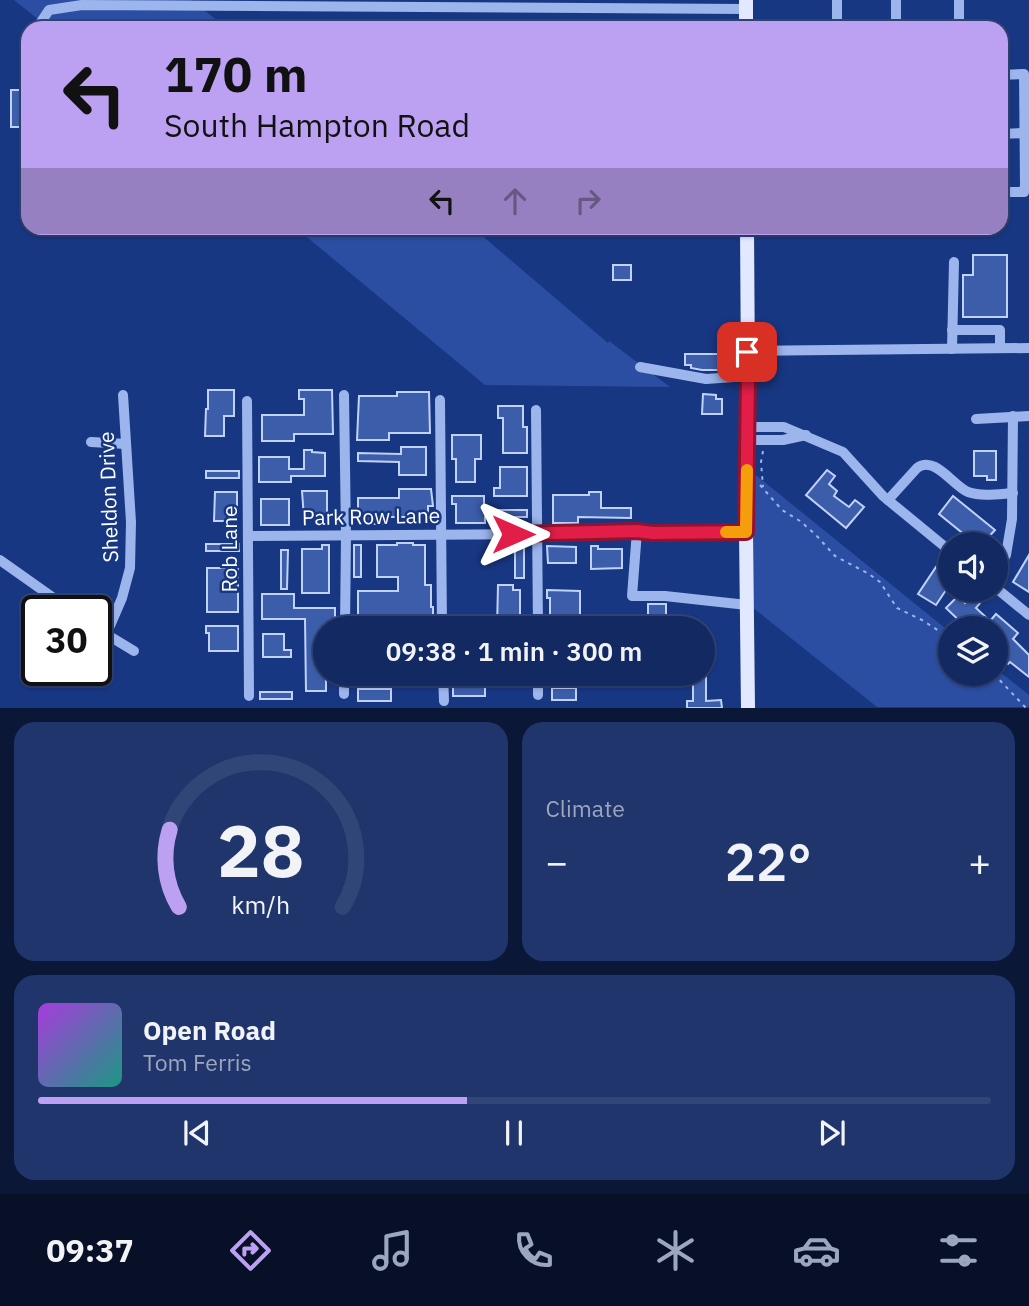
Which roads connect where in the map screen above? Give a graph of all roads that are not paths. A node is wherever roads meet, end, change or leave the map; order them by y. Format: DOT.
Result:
graph roads {
  1 [pos="837,0"];
  2 [pos="896,0"];
  3 [pos="959,0"];
  4 [pos="746,5"];
  5 [pos="42,21"];
  6 [pos="837,21"];
  7 [pos="896,21"];
  8 [pos="959,21"];
  9 [pos="1008,75"];
  10 [pos="1025,133"];
  11 [pos="1008,134"];
  12 [pos="1008,192"];
  13 [pos="747,235"];
  14 [pos="954,262"];
  15 [pos="953,330"];
  16 [pos="1000,348"];
  17 [pos="1029,348"];
  18 [pos="952,349"];
  19 [pos="747,352"];
  20 [pos="640,367"];
  21 [pos="748,376"];
  22 [pos="124,395"];
  23 [pos="344,395"];
  24 [pos="440,400"];
  25 [pos="247,401"];
  26 [pos="536,410"];
  27 [pos="1013,416"];
  28 [pos="1029,416"];
  29 [pos="976,419"];
  30 [pos="747,434"];
  31 [pos="806,435"];
  32 [pos="92,443"];
  33 [pos="126,444"];
  34 [pos="1013,493"];
  35 [pos="888,500"];
  36 [pos="637,531"];
  37 [pos="746,532"];
  38 [pos="440,534"];
  39 [pos="538,534"];
  40 [pos="346,535"];
  41 [pos="249,536"];
  42 [pos="938,541"];
  43 [pos="1008,546"];
  44 [pos="0,560"];
  45 [pos="49,595"];
  46 [pos="1008,598"];
  47 [pos="747,605"];
  48 [pos="112,614"];
  49 [pos="1029,615"];
  50 [pos="345,616"];
  51 [pos="442,616"];
  52 [pos="538,616"];
  53 [pos="112,638"];
  54 [pos="134,651"];
  55 [pos="344,686"];
  56 [pos="443,686"];
  57 [pos="538,686"];
  58 [pos="344,694"];
  59 [pos="538,695"];
  60 [pos="249,696"];
  61 [pos="444,701"];
  62 [pos="748,708"];
  1 -- 6 [label="street"];
  2 -- 7 [label="street"];
  3 -- 8 [label="street"];
  4 -- 5 [label="street"];
  9 -- 10 [label="street"];
  10 -- 11 [label="street"];
  10 -- 12 [label="street"];
  13 -- 19 [label="main road"];
  14 -- 15 [label="street"];
  15 -- 16 [label="street"];
  15 -- 18 [label="street"];
  16 -- 17 [label="street"];
  16 -- 18 [label="street"];
  18 -- 19 [label="street"];
  19 -- 21 [label="main road"];
  20 -- 21 [label="street"];
  21 -- 30 [label="main road"];
  22 -- 33 [label="street, Sheldon Drive"];
  23 -- 40 [label="street"];
  24 -- 38 [label="street"];
  25 -- 41 [label="street, Rob Lane"];
  26 -- 39 [label="street"];
  27 -- 28 [label="street"];
  27 -- 29 [label="street"];
  27 -- 34 [label="street"];
  30 -- 31 [label="street"];
  30 -- 31 [label="street"];
  30 -- 37 [label="main road"];
  31 -- 35 [label="street"];
  32 -- 33 [label="street"];
  33 -- 48 [label="street, Sheldon Drive"];
  34 -- 35 [label="street"];
  34 -- 43 [label="street"];
  35 -- 42 [label="street"];
  36 -- 37 [label="street, Park Row Lane"];
  36 -- 39 [label="street, Park Row Lane"];
  36 -- 47 [label="street"];
  37 -- 47 [label="main road"];
  38 -- 39 [label="street, Park Row Lane"];
  38 -- 40 [label="street, Park Row Lane"];
  38 -- 51 [label="street"];
  39 -- 52 [label="street"];
  40 -- 41 [label="street, Park Row Lane"];
  40 -- 50 [label="street"];
  41 -- 60 [label="street, Rob Lane"];
  44 -- 45 [label="street"];
  46 -- 49 [label="street"];
  47 -- 62 [label="main road"];
  53 -- 54 [label="street"];
  55 -- 58 [label="street"];
  56 -- 61 [label="street"];
  57 -- 59 [label="street"];
}
